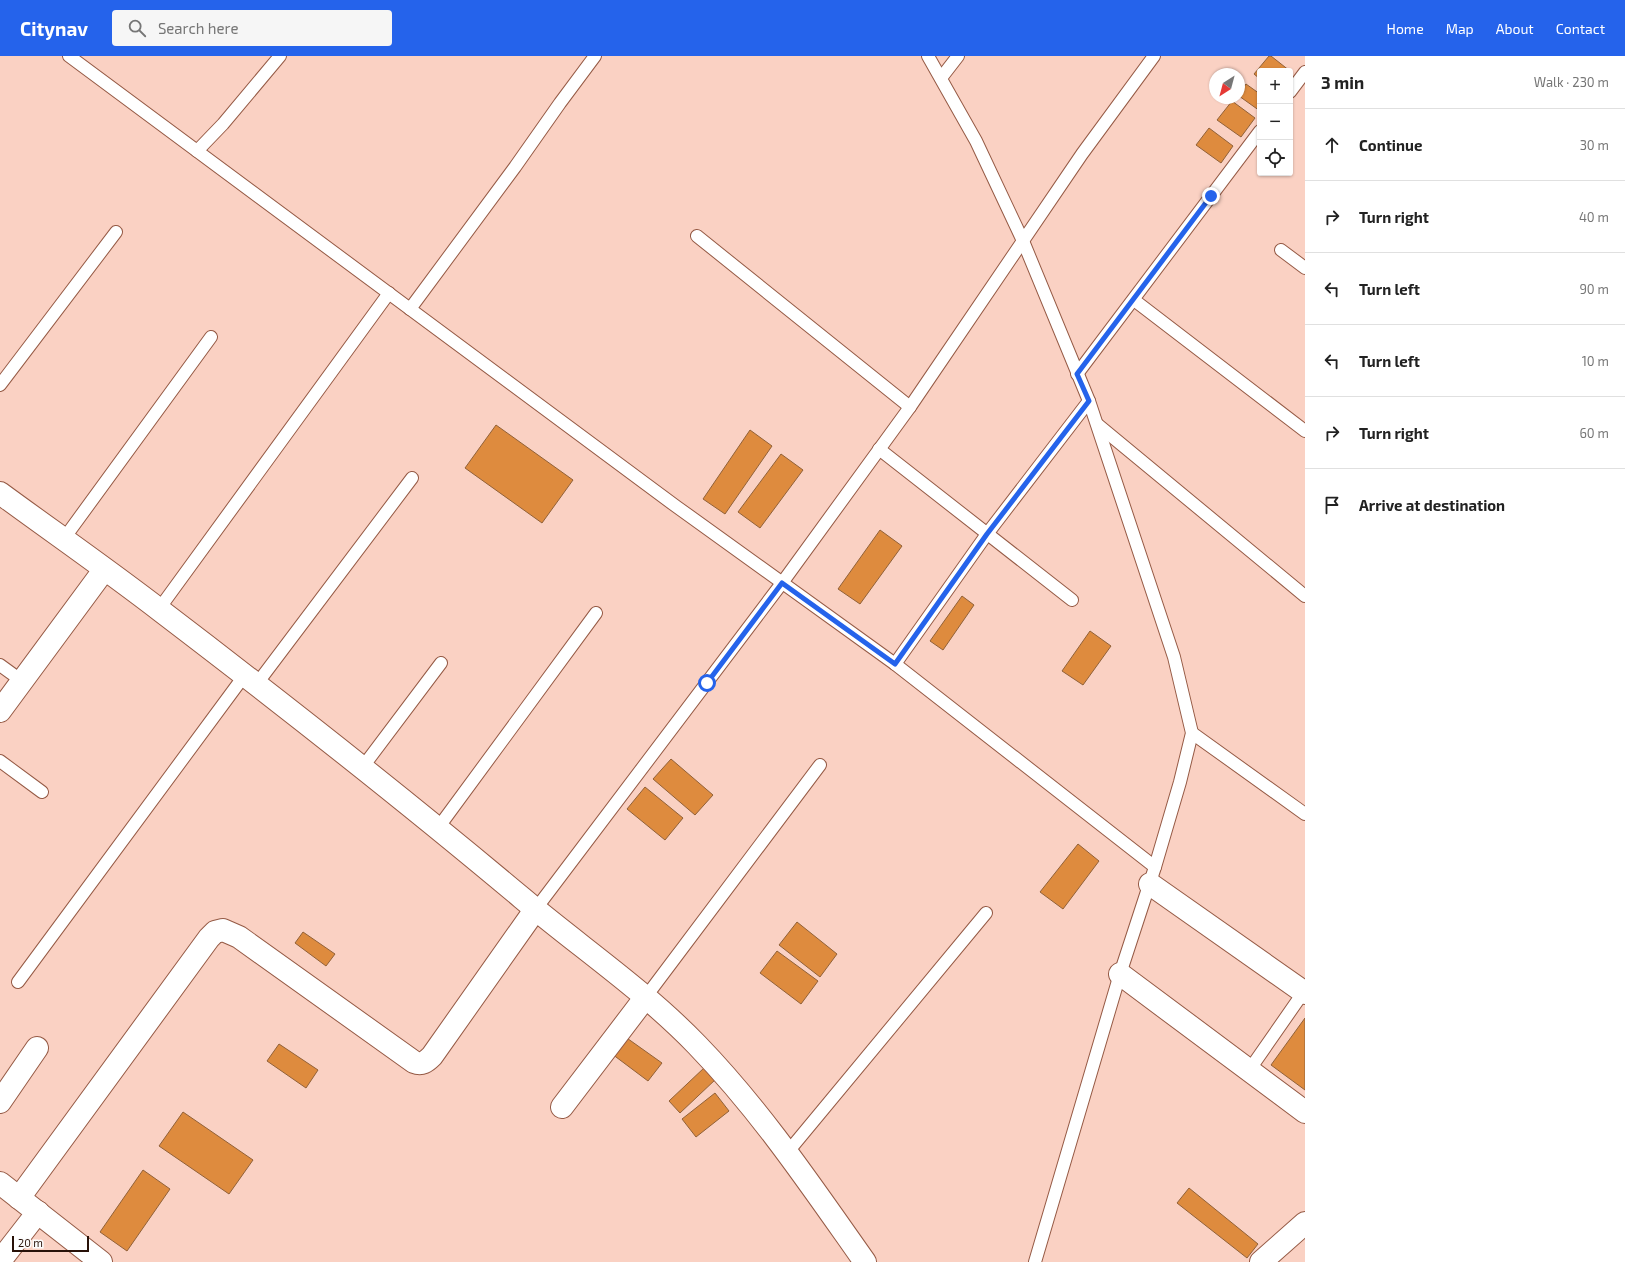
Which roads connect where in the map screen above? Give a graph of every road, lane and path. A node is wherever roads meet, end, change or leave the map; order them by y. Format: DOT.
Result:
graph roads {
  1 [pos="69,56"];
  2 [pos="280,56"];
  3 [pos="595,56"];
  4 [pos="928,56"];
  5 [pos="958,56"];
  6 [pos="1154,56"];
  7 [pos="1305,72"];
  8 [pos="941,78"];
  9 [pos="1293,88"];
  10 [pos="1257,135"];
  11 [pos="197,151"];
  12 [pos="116,232"];
  13 [pos="697,236"];
  14 [pos="1023,241"];
  15 [pos="1281,250"];
  16 [pos="1305,268"];
  17 [pos="389,293"];
  18 [pos="1134,300"];
  19 [pos="410,309"];
  20 [pos="211,337"];
  21 [pos="1077,374"];
  22 [pos="0,385"];
  23 [pos="1089,401"];
  24 [pos="910,407"];
  25 [pos="1098,426"];
  26 [pos="1305,431"];
  27 [pos="879,449"];
  28 [pos="412,478"];
  29 [pos="0,493"];
  30 [pos="987,534"];
  31 [pos="63,540"];
  32 [pos="104,570"];
  33 [pos="782,583"];
  34 [pos="1305,596"];
  35 [pos="1072,600"];
  36 [pos="159,609"];
  37 [pos="596,612"];
  38 [pos="441,663"];
  39 [pos="895,664"];
  40 [pos="0,665"];
  41 [pos="250,680"];
  42 [pos="22,681"];
  43 [pos="0,712"];
  44 [pos="1192,733"];
  45 [pos="0,761"];
  46 [pos="820,765"];
  47 [pos="362,768"];
  48 [pos="42,792"];
  49 [pos="1305,814"];
  50 [pos="438,828"];
  51 [pos="1153,875"];
  52 [pos="535,910"];
  53 [pos="986,913"];
  54 [pos="1120,974"];
  55 [pos="18,982"];
  56 [pos="1305,992"];
  57 [pos="645,998"];
  58 [pos="38,1048"];
  59 [pos="1250,1069"];
  60 [pos="0,1102"];
  61 [pos="562,1107"];
  62 [pos="1305,1112"];
  63 [pos="788,1153"];
  64 [pos="0,1183"];
  65 [pos="19,1198"];
  66 [pos="38,1212"];
  67 [pos="1301,1233"];
  68 [pos="0,1261"];
  69 [pos="101,1262"];
  70 [pos="865,1262"];
  71 [pos="1035,1262"];
  72 [pos="1261,1262"];
  1 -- 11 [label="lane"];
  2 -- 11 [label="lane"];
  3 -- 19 [label="lane"];
  4 -- 8 [label="lane"];
  5 -- 8 [label="lane"];
  6 -- 14 [label="lane"];
  7 -- 9 [label="lane"];
  8 -- 14 [label="lane"];
  10 -- 18 [label="lane"];
  11 -- 17 [label="lane"];
  12 -- 22 [label="lane"];
  13 -- 24 [label="lane"];
  14 -- 21 [label="lane"];
  14 -- 24 [label="lane"];
  15 -- 16 [label="lane"];
  17 -- 19 [label="lane"];
  17 -- 36 [label="lane"];
  18 -- 21 [label="lane"];
  18 -- 26 [label="lane"];
  19 -- 33 [label="lane"];
  20 -- 31 [label="lane"];
  21 -- 23 [label="lane"];
  23 -- 25 [label="lane"];
  23 -- 30 [label="lane"];
  24 -- 27 [label="lane"];
  25 -- 34 [label="lane"];
  25 -- 44 [label="lane"];
  27 -- 30 [label="lane"];
  27 -- 33 [label="lane"];
  28 -- 41 [label="lane"];
  29 -- 31 [label="street"];
  30 -- 35 [label="lane"];
  30 -- 39 [label="lane"];
  31 -- 32 [label="street"];
  32 -- 36 [label="street"];
  32 -- 42 [label="street"];
  33 -- 39 [label="lane"];
  33 -- 52 [label="lane"];
  36 -- 41 [label="street"];
  37 -- 50 [label="lane"];
  38 -- 47 [label="lane"];
  39 -- 51 [label="lane"];
  40 -- 42 [label="lane"];
  41 -- 47 [label="street"];
  41 -- 55 [label="lane"];
  42 -- 43 [label="street"];
  44 -- 49 [label="lane"];
  44 -- 51 [label="lane"];
  45 -- 48 [label="lane"];
  46 -- 57 [label="lane"];
  47 -- 50 [label="street"];
  50 -- 52 [label="street"];
  51 -- 54 [label="lane"];
  51 -- 56 [label="street"];
  52 -- 57 [label="street"];
  52 -- 65 [label="street"];
  53 -- 63 [label="lane"];
  54 -- 59 [label="street"];
  54 -- 71 [label="lane"];
  56 -- 59 [label="lane"];
  57 -- 61 [label="street"];
  57 -- 63 [label="street"];
  58 -- 60 [label="street"];
  59 -- 62 [label="street"];
  63 -- 70 [label="street"];
  64 -- 65 [label="street"];
  65 -- 66 [label="street"];
  66 -- 68 [label="street"];
  66 -- 69 [label="street"];
  67 -- 72 [label="street"];
}
